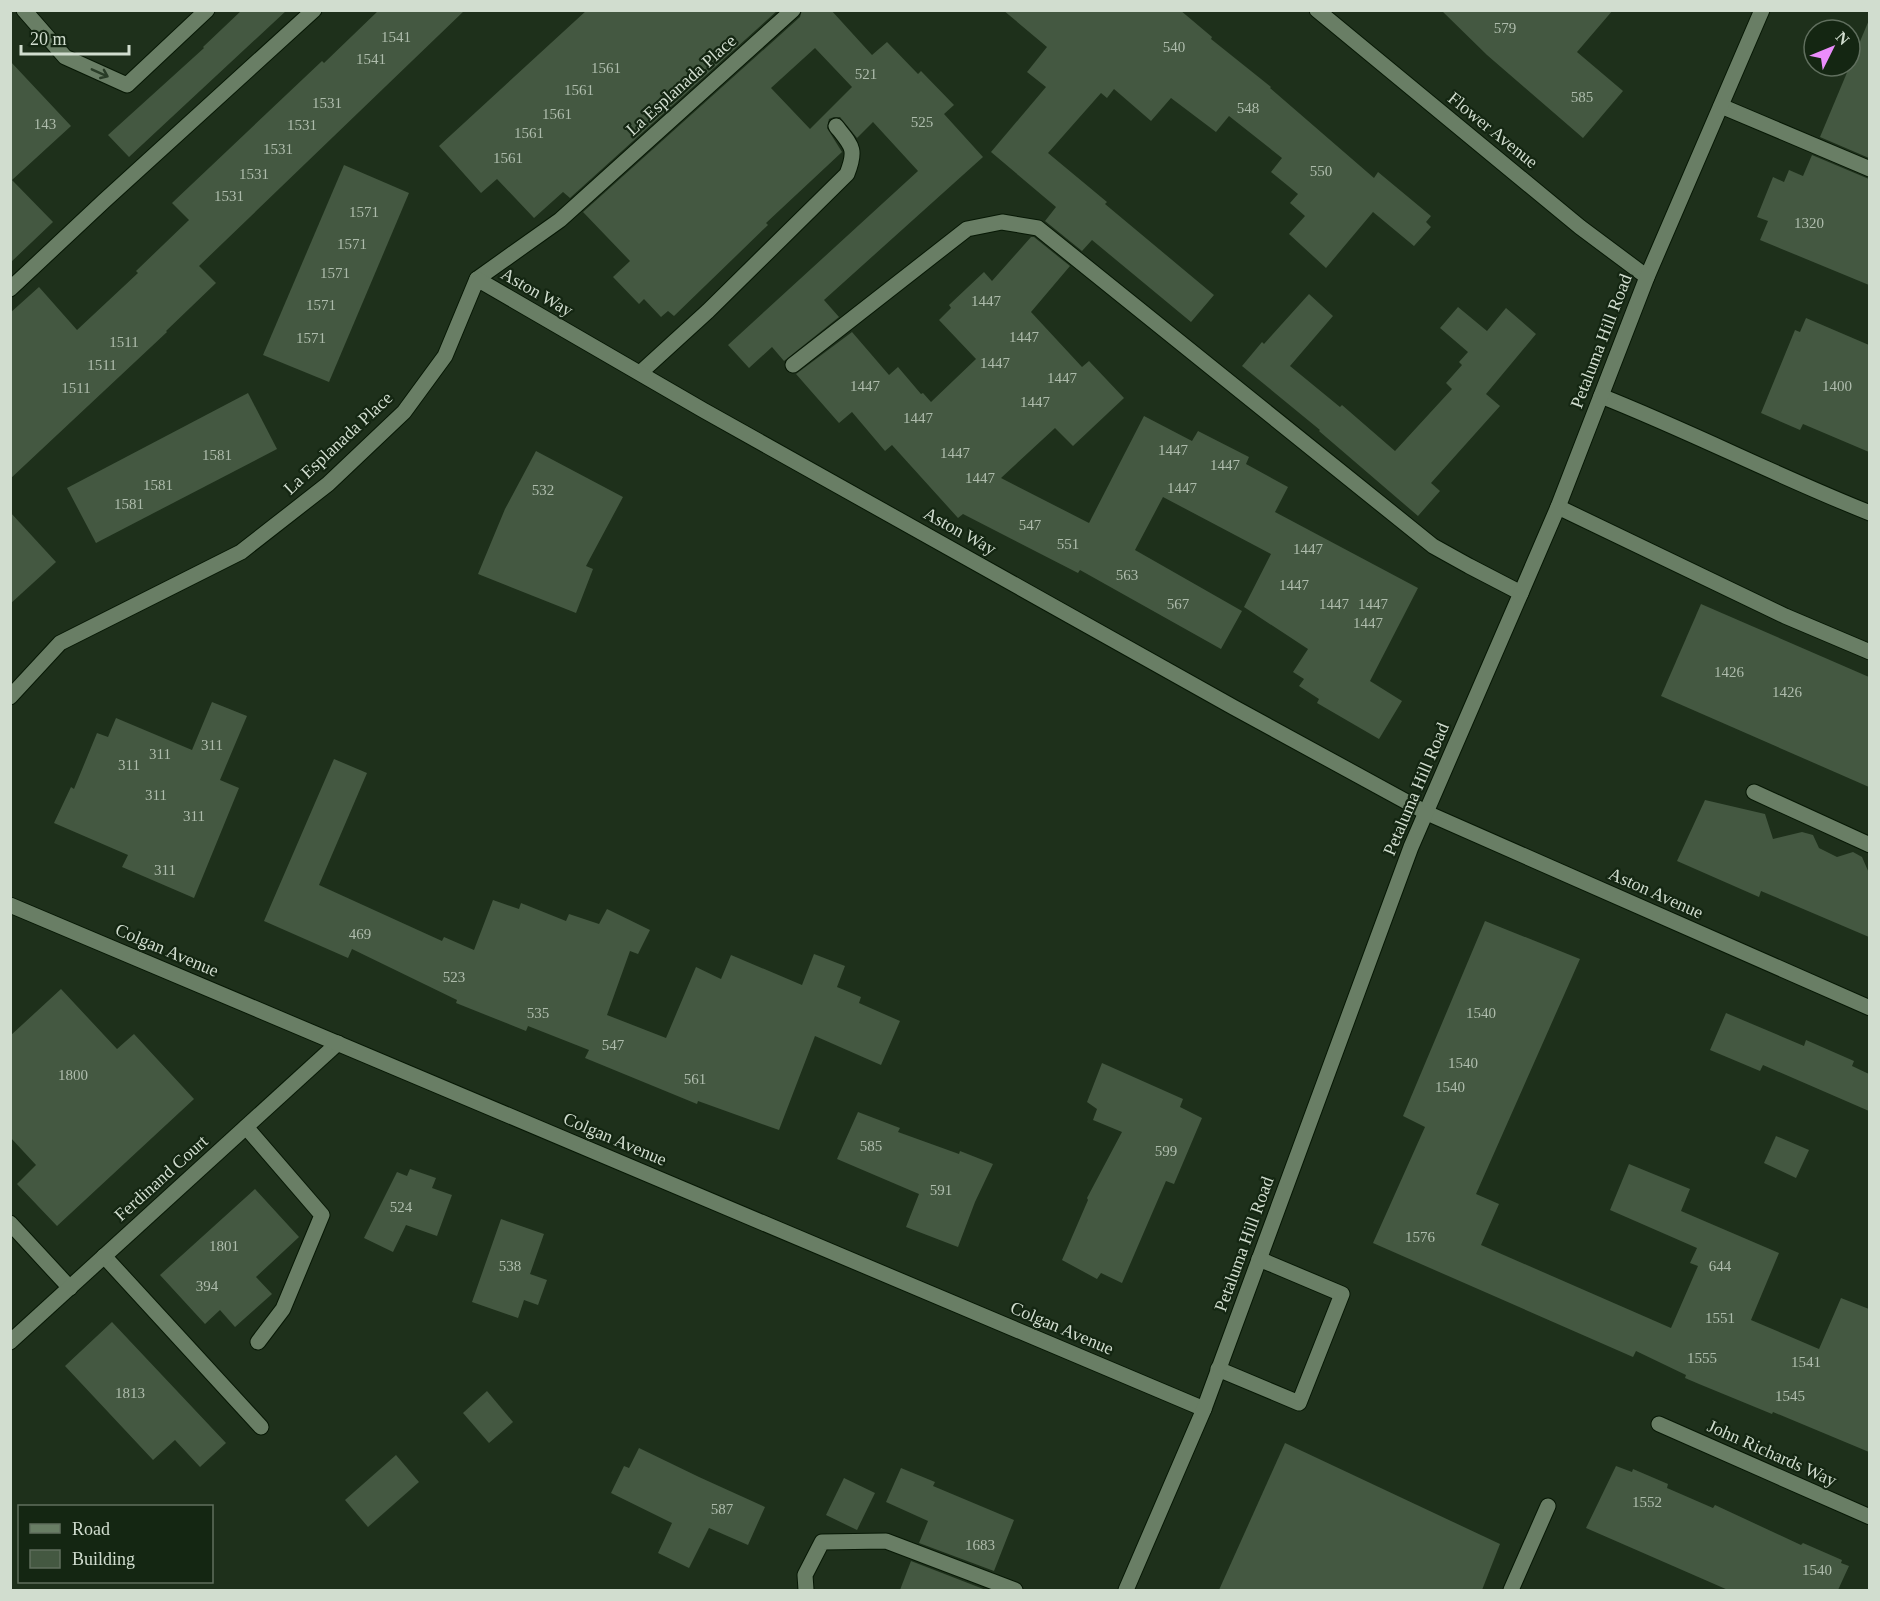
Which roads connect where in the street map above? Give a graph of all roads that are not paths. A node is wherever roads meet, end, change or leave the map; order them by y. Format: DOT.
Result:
graph roads {
  1 [pos="24,10"];
  2 [pos="207,10"];
  3 [pos="314,10"];
  4 [pos="793,10"];
  5 [pos="1317,10"];
  6 [pos="1762,10"];
  7 [pos="1721,106"];
  8 [pos="836,126"];
  9 [pos="1869,169"];
  10 [pos="1647,277"];
  11 [pos="477,279"];
  12 [pos="10,289"];
  13 [pos="793,365"];
  14 [pos="640,373"];
  15 [pos="1601,396"];
  16 [pos="1558,507"];
  17 [pos="1869,513"];
  18 [pos="1521,593"];
  19 [pos="1869,652"];
  20 [pos="10,697"];
  21 [pos="1754,792"];
  22 [pos="1427,813"];
  23 [pos="1869,845"];
  24 [pos="10,904"];
  25 [pos="1869,1008"];
  26 [pos="338,1043"];
  27 [pos="246,1127"];
  28 [pos="10,1223"];
  29 [pos="104,1256"];
  30 [pos="1259,1259"];
  31 [pos="70,1288"];
  32 [pos="10,1342"];
  33 [pos="258,1342"];
  34 [pos="1218,1369"];
  35 [pos="1204,1409"];
  36 [pos="1659,1424"];
  37 [pos="261,1427"];
  38 [pos="1548,1506"];
  39 [pos="1869,1517"];
  40 [pos="806,1590"];
  41 [pos="1015,1590"];
  42 [pos="1126,1590"];
  43 [pos="1515,1590"];
  1 -- 2 [label="street, one-way"];
  3 -- 12 [label="street"];
  4 -- 11 [label="street, La Esplanada Place"];
  5 -- 10 [label="street, Flower Avenue"];
  6 -- 7 [label="street, Petaluma Hill Road"];
  7 -- 9 [label="street"];
  7 -- 10 [label="street, Petaluma Hill Road"];
  8 -- 14 [label="street"];
  10 -- 15 [label="street, Petaluma Hill Road"];
  11 -- 14 [label="street, Aston Way"];
  11 -- 20 [label="street, La Esplanada Place"];
  13 -- 18 [label="street"];
  14 -- 22 [label="street, Aston Way"];
  15 -- 16 [label="street, Petaluma Hill Road"];
  15 -- 17 [label="street"];
  16 -- 18 [label="street, Petaluma Hill Road"];
  16 -- 19 [label="street"];
  18 -- 22 [label="street, Petaluma Hill Road"];
  21 -- 23 [label="street"];
  22 -- 25 [label="street, Aston Avenue"];
  22 -- 30 [label="street, Petaluma Hill Road"];
  24 -- 26 [label="street, Colgan Avenue"];
  26 -- 27 [label="street, Ferdinand Court"];
  26 -- 35 [label="street, Colgan Avenue"];
  27 -- 29 [label="street, Ferdinand Court"];
  27 -- 33 [label="street"];
  28 -- 31 [label="street"];
  29 -- 31 [label="street, Ferdinand Court"];
  29 -- 37 [label="street"];
  30 -- 34 [label="street, Petaluma Hill Road"];
  30 -- 34 [label="street"];
  31 -- 32 [label="street, Ferdinand Court"];
  34 -- 35 [label="street, Petaluma Hill Road"];
  35 -- 42 [label="street, Petaluma Hill Road"];
  36 -- 39 [label="street, John Richards Way"];
  38 -- 43 [label="street"];
  40 -- 41 [label="street"];
}
